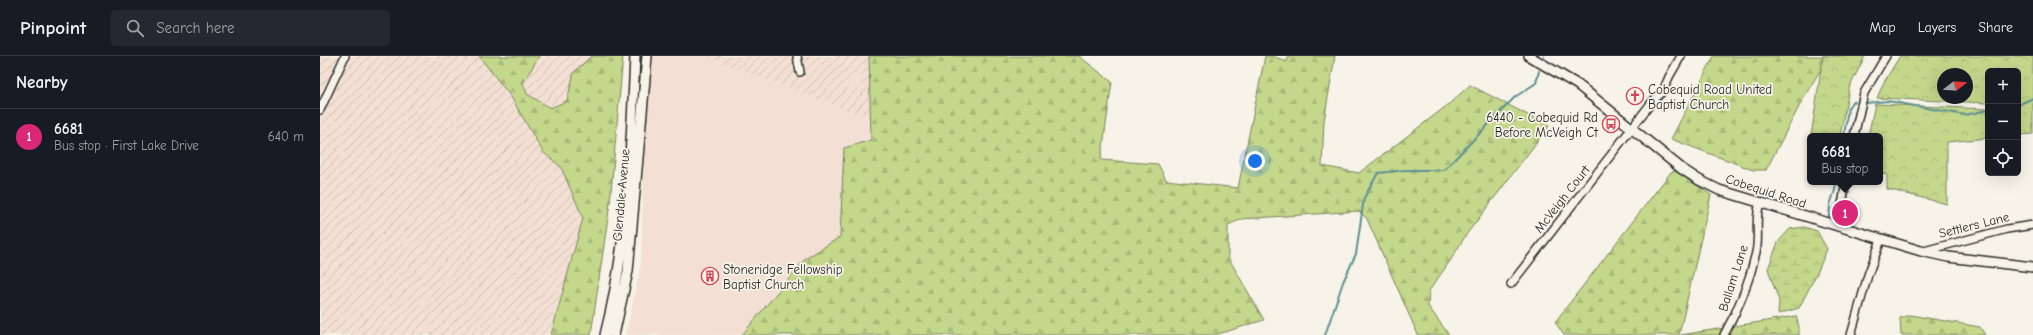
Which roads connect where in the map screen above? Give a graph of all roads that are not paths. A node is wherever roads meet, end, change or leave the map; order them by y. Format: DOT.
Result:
graph roads {
  1 [pos="345,56"];
  2 [pos="635,56"];
  3 [pos="647,56"];
  4 [pos="797,56"];
  5 [pos="1529,56"];
  6 [pos="1681,56"];
  7 [pos="1886,56"];
  8 [pos="800,72"];
  9 [pos="320,110"];
  10 [pos="1631,129"];
  11 [pos="1855,133"];
  12 [pos="1845,185"];
  13 [pos="1760,203"];
  14 [pos="2033,225"];
  15 [pos="1838,227"];
  16 [pos="1882,240"];
  17 [pos="1922,251"];
  18 [pos="2033,267"];
  19 [pos="1511,284"];
  20 [pos="605,335"];
  21 [pos="614,335"];
  22 [pos="1724,335"];
  23 [pos="1851,335"];
  1 -- 9 [label="street"];
  2 -- 20 [label="main road, Glendale Avenue"];
  3 -- 21 [label="main road, Glendale Avenue"];
  4 -- 8 [label="street"];
  5 -- 10 [label="main road, Cobequid Road"];
  6 -- 10 [label="street, McVeigh Court"];
  7 -- 11 [label="street"];
  10 -- 13 [label="main road, Cobequid Road"];
  10 -- 19 [label="street, McVeigh Court"];
  12 -- 15 [label="street"];
  13 -- 15 [label="main road, Cobequid Road"];
  13 -- 22 [label="street, Ballam Lane"];
  14 -- 17 [label="street, Settlers Lane"];
  15 -- 16 [label="main road, Cobequid Road"];
  16 -- 17 [label="main road, Cobequid Road"];
  16 -- 23 [label="street"];
  17 -- 18 [label="main road, Cobequid Road"];
}
